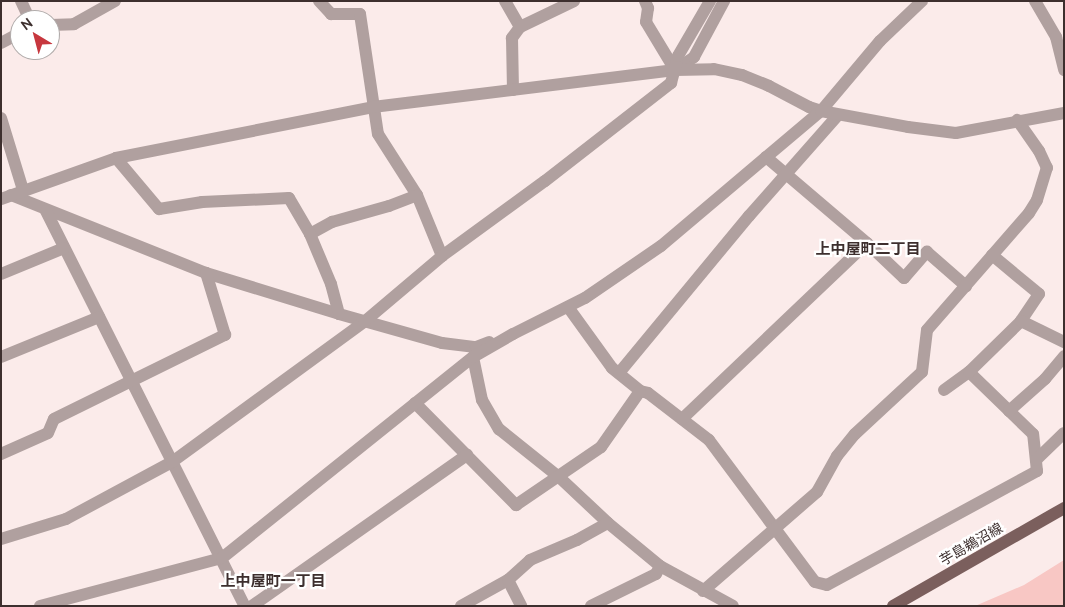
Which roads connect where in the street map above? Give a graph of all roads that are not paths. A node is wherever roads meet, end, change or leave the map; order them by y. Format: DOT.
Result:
graph roads {
  1 [pos="115,1"];
  2 [pos="319,1"];
  3 [pos="506,1"];
  4 [pos="574,1"];
  5 [pos="645,1"];
  6 [pos="710,1"];
  7 [pos="724,1"];
  8 [pos="922,1"];
  9 [pos="1035,1"];
  10 [pos="60,25"];
  11 [pos="520,27"];
  12 [pos="675,70"];
  13 [pos="1064,70"];
  14 [pos="514,90"];
  15 [pos="373,106"];
  16 [pos="821,111"];
  17 [pos="1064,113"];
  18 [pos="838,115"];
  19 [pos="1,118"];
  20 [pos="1017,120"];
  21 [pos="766,157"];
  22 [pos="116,158"];
  23 [pos="787,173"];
  24 [pos="12,195"];
  25 [pos="417,195"];
  26 [pos="46,211"];
  27 [pos="310,234"];
  28 [pos="867,243"];
  29 [pos="64,248"];
  30 [pos="992,255"];
  31 [pos="442,256"];
  32 [pos="206,273"];
  33 [pos="1,274"];
  34 [pos="966,286"];
  35 [pos="568,307"];
  36 [pos="339,314"];
  37 [pos="99,317"];
  38 [pos="1021,321"];
  39 [pos="364,322"];
  40 [pos="513,334"];
  41 [pos="1064,342"];
  42 [pos="1064,356"];
  43 [pos="1,357"];
  44 [pos="472,357"];
  45 [pos="969,372"];
  46 [pos="619,373"];
  47 [pos="130,380"];
  48 [pos="944,390"];
  49 [pos="640,391"];
  50 [pos="415,403"];
  51 [pos="1009,411"];
  52 [pos="682,419"];
  53 [pos="1064,433"];
  54 [pos="1,454"];
  55 [pos="467,455"];
  56 [pos="1036,460"];
  57 [pos="172,462"];
  58 [pos="559,477"];
  59 [pos="1064,508"];
  60 [pos="608,523"];
  61 [pos="776,530"];
  62 [pos="1,539"];
  63 [pos="222,558"];
  64 [pos="660,566"];
  65 [pos="508,580"];
  66 [pos="703,592"];
  67 [pos="40,606"];
  68 [pos="245,606"];
  69 [pos="252,606"];
  70 [pos="461,606"];
  71 [pos="521,606"];
  72 [pos="591,606"];
  73 [pos="733,606"];
  74 [pos="893,606"];
  1 -- 10 [label="street"];
  2 -- 15 [label="street"];
  3 -- 11 [label="street"];
  4 -- 11 [label="street"];
  5 -- 12 [label="street"];
  6 -- 12 [label="street"];
  7 -- 12 [label="street"];
  8 -- 16 [label="street"];
  9 -- 13 [label="street"];
  11 -- 14 [label="street"];
  12 -- 14 [label="street"];
  12 -- 16 [label="street"];
  12 -- 31 [label="street"];
  14 -- 15 [label="street"];
  15 -- 22 [label="street"];
  15 -- 25 [label="street"];
  16 -- 18 [label="street"];
  16 -- 21 [label="street"];
  17 -- 20 [label="street"];
  18 -- 20 [label="street"];
  18 -- 23 [label="street"];
  19 -- 24 [label="street"];
  20 -- 30 [label="street"];
  21 -- 23 [label="street"];
  21 -- 35 [label="street"];
  22 -- 24 [label="street"];
  22 -- 27 [label="street"];
  23 -- 28 [label="street"];
  23 -- 46 [label="street"];
  24 -- 26 [label="street"];
  25 -- 27 [label="street"];
  25 -- 31 [label="street"];
  26 -- 29 [label="street"];
  26 -- 32 [label="street"];
  27 -- 36 [label="street"];
  28 -- 34 [label="street"];
  28 -- 52 [label="street"];
  29 -- 33 [label="street"];
  29 -- 37 [label="street"];
  30 -- 34 [label="street"];
  30 -- 38 [label="street"];
  31 -- 39 [label="street"];
  32 -- 36 [label="street"];
  32 -- 47 [label="street"];
  34 -- 61 [label="street"];
  35 -- 40 [label="street"];
  35 -- 46 [label="street"];
  36 -- 39 [label="street"];
  37 -- 43 [label="street"];
  37 -- 47 [label="street"];
  38 -- 41 [label="street"];
  38 -- 45 [label="street"];
  39 -- 40 [label="street"];
  39 -- 57 [label="street"];
  40 -- 44 [label="street"];
  42 -- 51 [label="street"];
  44 -- 50 [label="street"];
  44 -- 58 [label="street"];
  45 -- 48 [label="street"];
  45 -- 51 [label="street"];
  46 -- 49 [label="street"];
  47 -- 54 [label="street"];
  47 -- 57 [label="street"];
  49 -- 52 [label="street"];
  49 -- 58 [label="street"];
  50 -- 55 [label="street"];
  50 -- 63 [label="street"];
  51 -- 56 [label="street"];
  52 -- 61 [label="street"];
  53 -- 56 [label="street"];
  55 -- 58 [label="street"];
  55 -- 69 [label="street"];
  56 -- 61 [label="street"];
  57 -- 62 [label="street"];
  57 -- 63 [label="street"];
  58 -- 60 [label="street"];
  59 -- 74 [label="main road, 芋島鵜沼線"];
  60 -- 64 [label="street"];
  60 -- 65 [label="street"];
  61 -- 66 [label="street"];
  63 -- 67 [label="street"];
  63 -- 68 [label="street"];
  64 -- 66 [label="street"];
  64 -- 72 [label="street"];
  65 -- 70 [label="street"];
  65 -- 71 [label="street"];
  66 -- 73 [label="street"];
}
